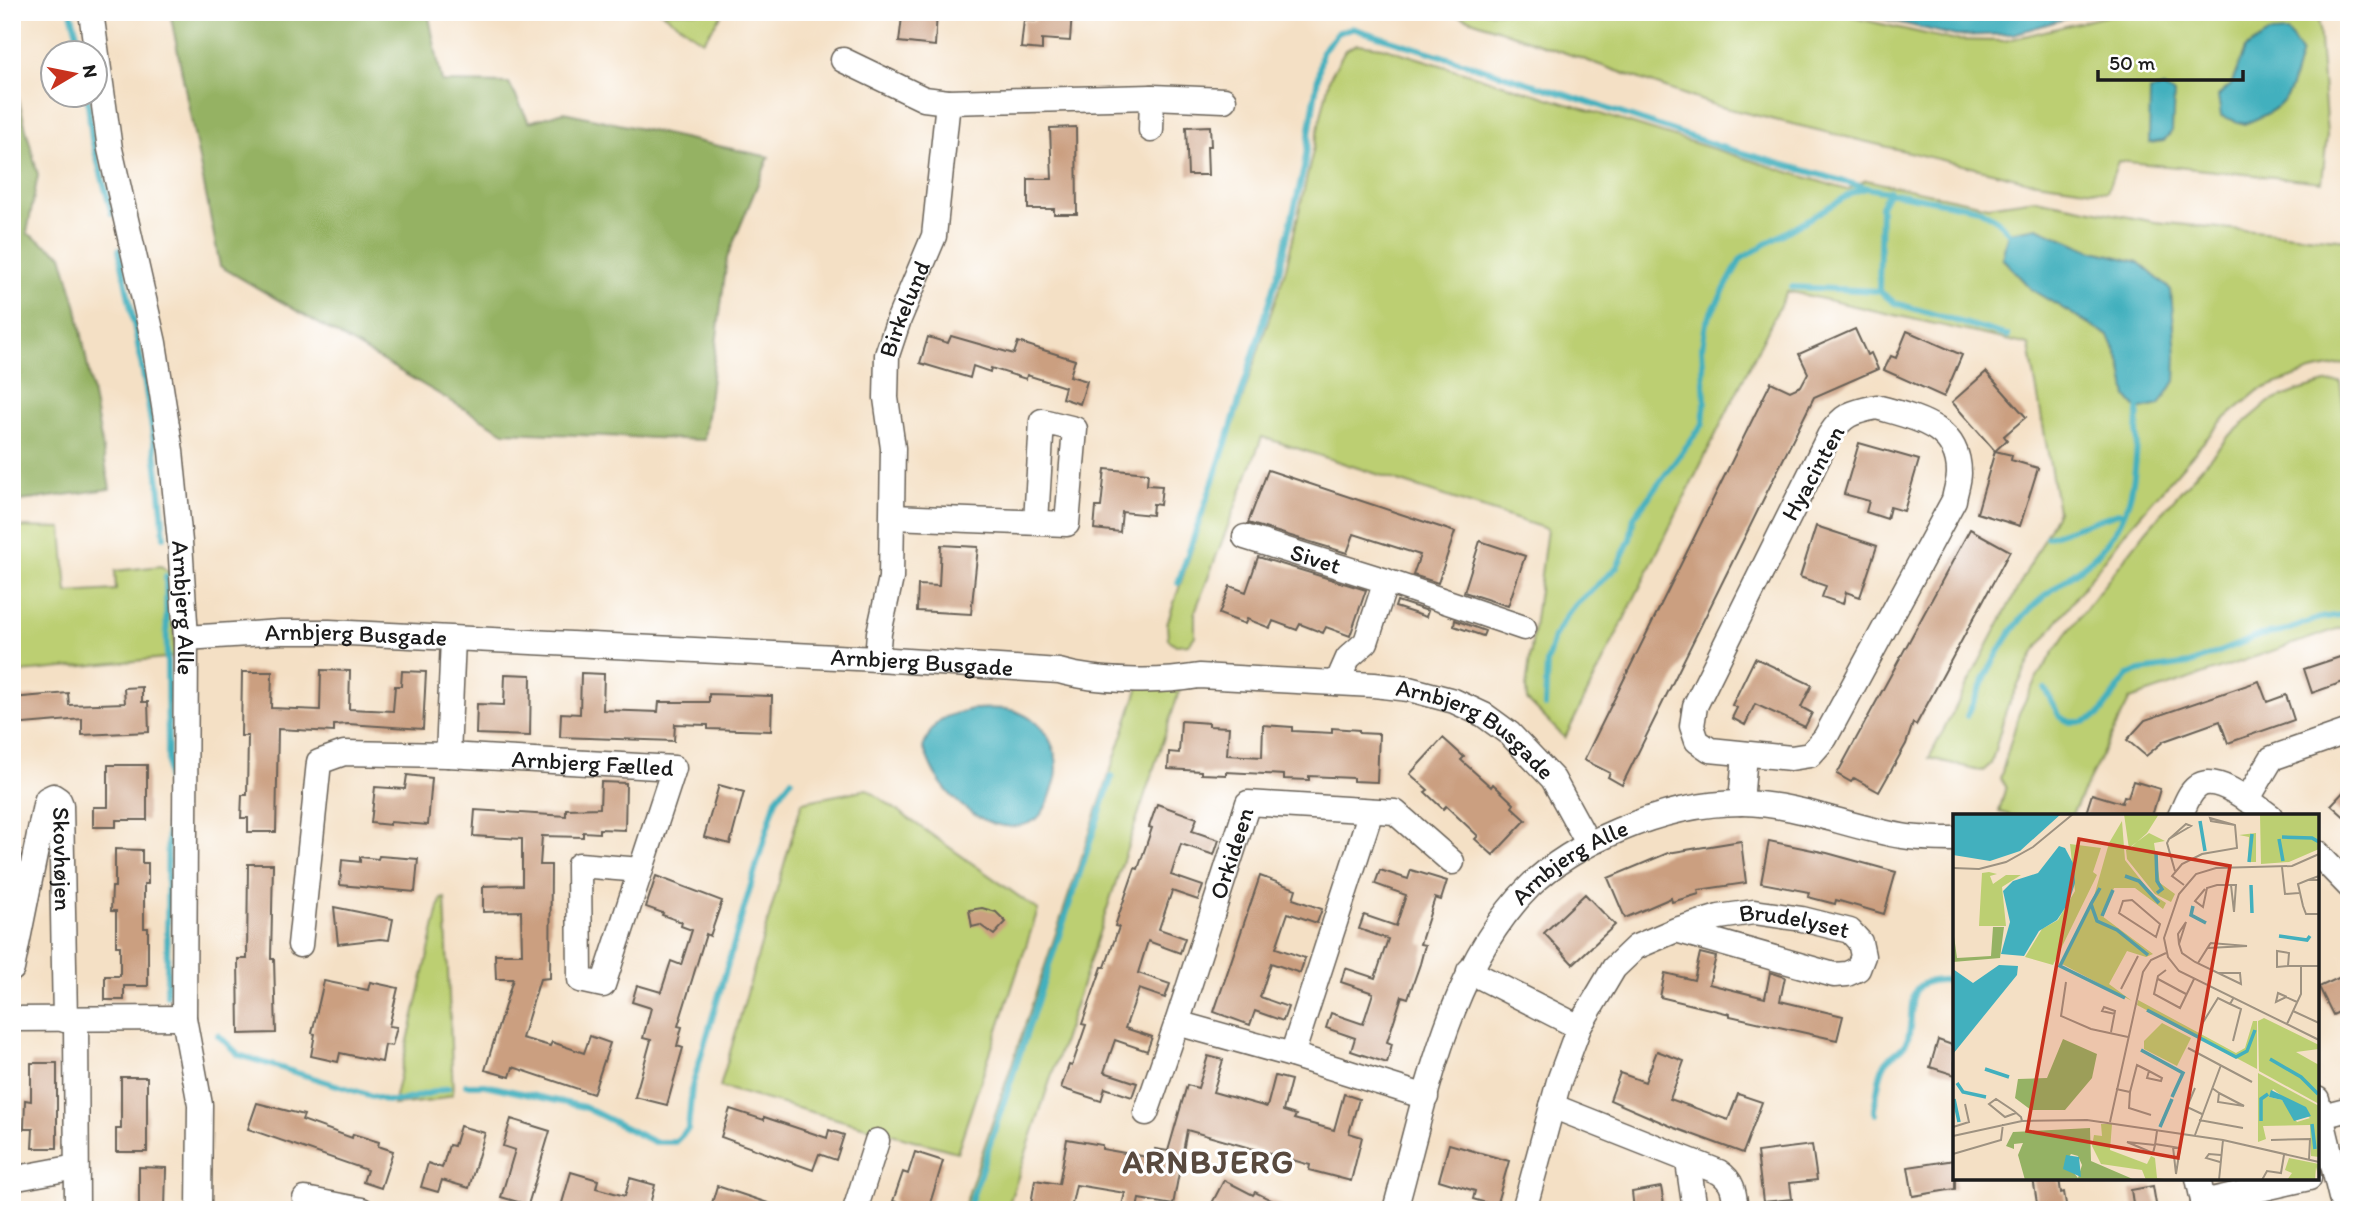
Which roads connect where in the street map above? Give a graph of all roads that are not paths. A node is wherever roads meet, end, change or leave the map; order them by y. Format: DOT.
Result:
graph roads {
  1 [pos="91,12"];
  2 [pos="843,60"];
  3 [pos="1152,97"];
  4 [pos="1224,100"];
  5 [pos="948,102"];
  6 [pos="1151,130"];
  7 [pos="893,517"];
  8 [pos="1036,523"];
  9 [pos="1245,537"];
  10 [pos="1387,581"];
  11 [pos="1524,628"];
  12 [pos="186,638"];
  13 [pos="453,639"];
  14 [pos="877,659"];
  15 [pos="1337,683"];
  16 [pos="2349,731"];
  17 [pos="1745,754"];
  18 [pos="448,755"];
  19 [pos="2248,800"];
  20 [pos="1741,803"];
  21 [pos="1371,811"];
  22 [pos="2181,814"];
  23 [pos="2267,814"];
  24 [pos="1953,839"];
  25 [pos="1588,843"];
  26 [pos="2319,855"];
  27 [pos="1452,862"];
  28 [pos="641,870"];
  29 [pos="2349,886"];
  30 [pos="1676,930"];
  31 [pos="300,945"];
  32 [pos="12,969"];
  33 [pos="1469,971"];
  34 [pos="184,1018"];
  35 [pos="12,1019"];
  36 [pos="70,1020"];
  37 [pos="1177,1023"];
  38 [pos="1579,1027"];
  39 [pos="1292,1055"];
  40 [pos="1426,1097"];
  41 [pos="1552,1106"];
  42 [pos="2320,1107"];
  43 [pos="2349,1109"];
  44 [pos="1146,1114"];
  45 [pos="877,1141"];
  46 [pos="1688,1161"];
  47 [pos="76,1167"];
  48 [pos="2326,1174"];
  49 [pos="12,1179"];
  50 [pos="2198,1180"];
  51 [pos="2302,1180"];
  52 [pos="305,1199"];
  53 [pos="2204,1206"];
  54 [pos="77,1210"];
  55 [pos="199,1210"];
  56 [pos="362,1210"];
  57 [pos="855,1210"];
  58 [pos="1395,1210"];
  59 [pos="1524,1210"];
  60 [pos="1695,1210"];
  61 [pos="1736,1210"];
  62 [pos="2344,1210"];
  1 -- 12 [label="street, Arnbjerg Alle"];
  2 -- 5 [label="street"];
  3 -- 4 [label="street"];
  3 -- 5 [label="street"];
  3 -- 6 [label="street"];
  5 -- 7 [label="street, Birkelund"];
  7 -- 8 [label="street"];
  7 -- 14 [label="street, Birkelund"];
  9 -- 10 [label="street, Sivet"];
  10 -- 11 [label="street, Sivet"];
  10 -- 15 [label="street"];
  12 -- 13 [label="street, Arnbjerg Busgade"];
  12 -- 34 [label="street, Arnbjerg Alle"];
  13 -- 14 [label="street, Arnbjerg Busgade"];
  13 -- 18 [label="street"];
  14 -- 15 [label="street, Arnbjerg Busgade"];
  15 -- 25 [label="street, Arnbjerg Busgade"];
  16 -- 19 [label="street"];
  17 -- 17 [label="street, Hyacinten"];
  17 -- 20 [label="street"];
  18 -- 28 [label="street, Arnbjerg Fælled"];
  18 -- 31 [label="street, Arnbjerg Fælled"];
  19 -- 22 [label="street"];
  19 -- 23 [label="street"];
  20 -- 24 [label="street, Arnbjerg Alle"];
  20 -- 25 [label="street, Arnbjerg Alle"];
  21 -- 27 [label="street, Orkideen"];
  21 -- 37 [label="street, Orkideen"];
  21 -- 39 [label="street"];
  25 -- 33 [label="street, Arnbjerg Alle"];
  26 -- 29 [label="street"];
  28 -- 28 [label="street, Arnbjerg Fælled"];
  30 -- 30 [label="street, Brudelyset"];
  30 -- 38 [label="street, Brudelyset"];
  32 -- 36 [label="street, Skovhøjen"];
  33 -- 38 [label="street"];
  33 -- 40 [label="street, Arnbjerg Alle"];
  34 -- 36 [label="street"];
  34 -- 55 [label="street, Arnbjerg Alle"];
  35 -- 36 [label="street"];
  36 -- 47 [label="street, Skovhøjen"];
  37 -- 39 [label="street"];
  37 -- 44 [label="street, Orkideen"];
  38 -- 41 [label="street, Brudelyset"];
  39 -- 40 [label="street"];
  40 -- 58 [label="street, Arnbjerg Alle"];
  41 -- 46 [label="street"];
  41 -- 59 [label="street, Brudelyset"];
  42 -- 43 [label="street"];
  42 -- 48 [label="street"];
  45 -- 57 [label="street"];
  46 -- 60 [label="street"];
  46 -- 61 [label="street"];
  47 -- 49 [label="street"];
  47 -- 54 [label="street, Skovhøjen"];
  48 -- 62 [label="street"];
  50 -- 53 [label="street"];
  51 -- 53 [label="street"];
  52 -- 56 [label="street"];
}
